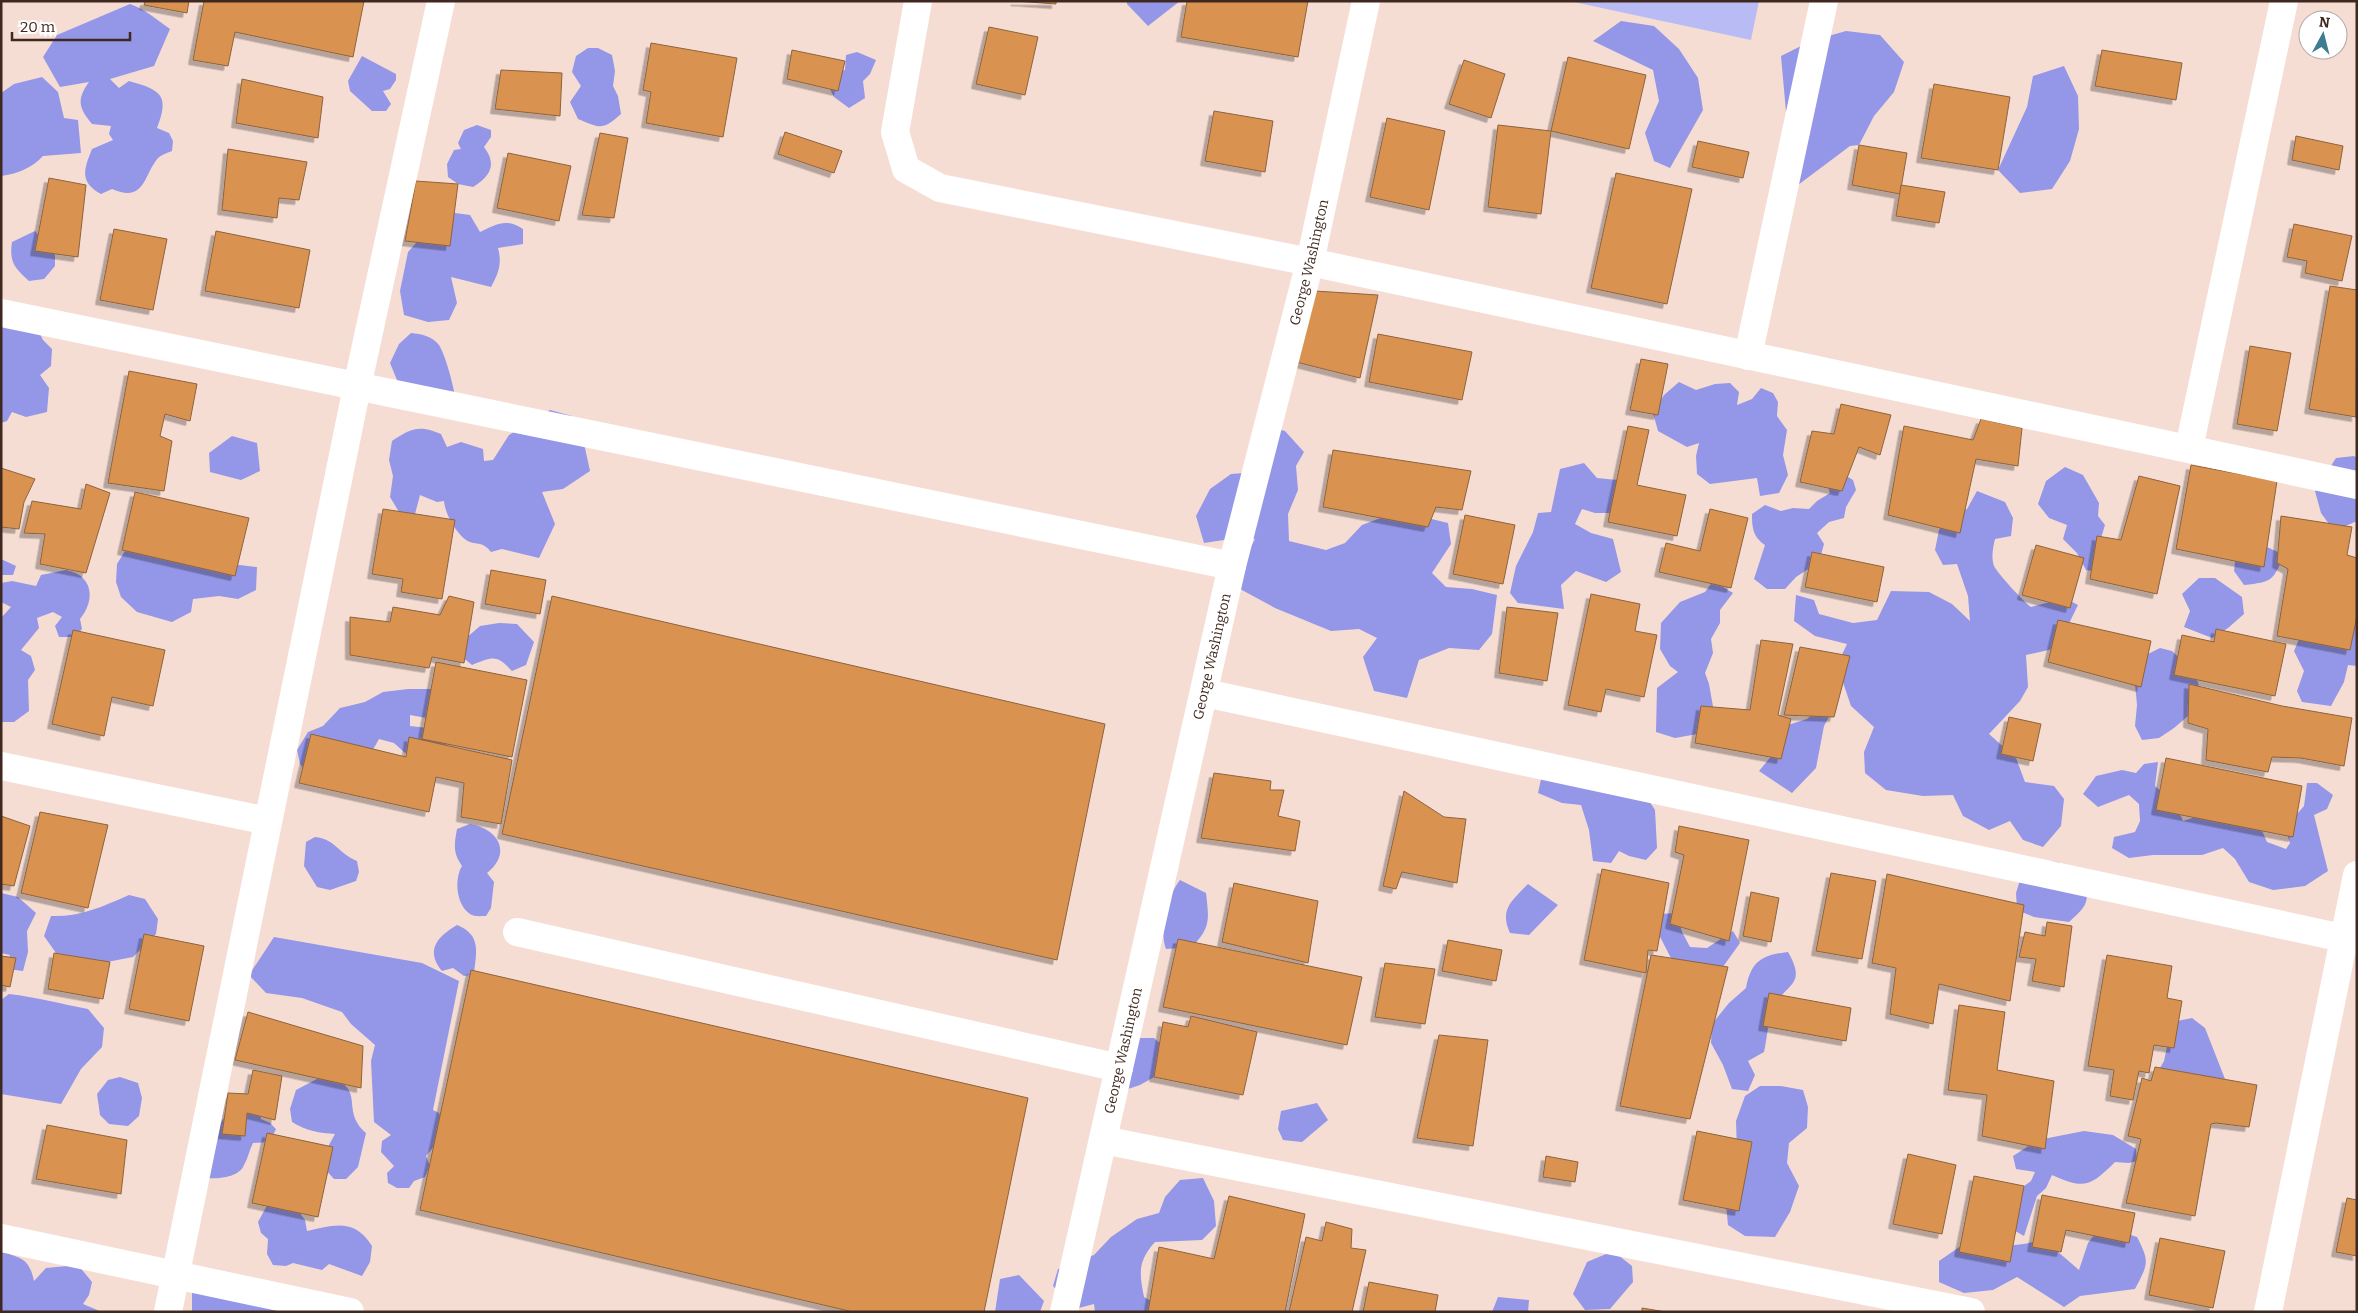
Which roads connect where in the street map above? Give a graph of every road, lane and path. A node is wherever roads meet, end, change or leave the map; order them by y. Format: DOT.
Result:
graph roads {
  1 [pos="441,1"];
  2 [pos="918,1"];
  3 [pos="1366,1"];
  4 [pos="1824,1"];
  5 [pos="2284,1"];
  6 [pos="1310,262"];
  7 [pos="1,313"];
  8 [pos="1748,356"];
  9 [pos="357,387"];
  10 [pos="2189,448"];
  11 [pos="2357,485"];
  12 [pos="1232,566"];
  13 [pos="1205,693"];
  14 [pos="1,766"];
  15 [pos="268,821"];
  16 [pos="2357,875"];
  17 [pos="517,932"];
  18 [pos="2350,940"];
  19 [pos="1119,1068"];
  20 [pos="1103,1140"];
  21 [pos="1,1238"];
  22 [pos="175,1274"];
  23 [pos="168,1312"];
  24 [pos="350,1312"];
  25 [pos="1064,1312"];
  26 [pos="1971,1312"];
  27 [pos="2268,1312"];
  1 -- 9 [label="street"];
  2 -- 6 [label="street"];
  3 -- 6 [label="street, George Washington"];
  4 -- 8 [label="street"];
  5 -- 10 [label="street"];
  6 -- 8 [label="street"];
  6 -- 12 [label="street, George Washington"];
  7 -- 9 [label="street"];
  8 -- 10 [label="street"];
  9 -- 12 [label="street"];
  9 -- 15 [label="street"];
  10 -- 11 [label="street"];
  12 -- 13 [label="street, George Washington"];
  13 -- 18 [label="street"];
  13 -- 19 [label="street, George Washington"];
  14 -- 15 [label="street"];
  15 -- 22 [label="street"];
  16 -- 18 [label="street"];
  17 -- 19 [label="street"];
  18 -- 27 [label="street"];
  19 -- 20 [label="street, George Washington"];
  20 -- 25 [label="street, George Washington"];
  20 -- 26 [label="street"];
  21 -- 22 [label="street"];
  22 -- 23 [label="street"];
  22 -- 24 [label="street"];
}
